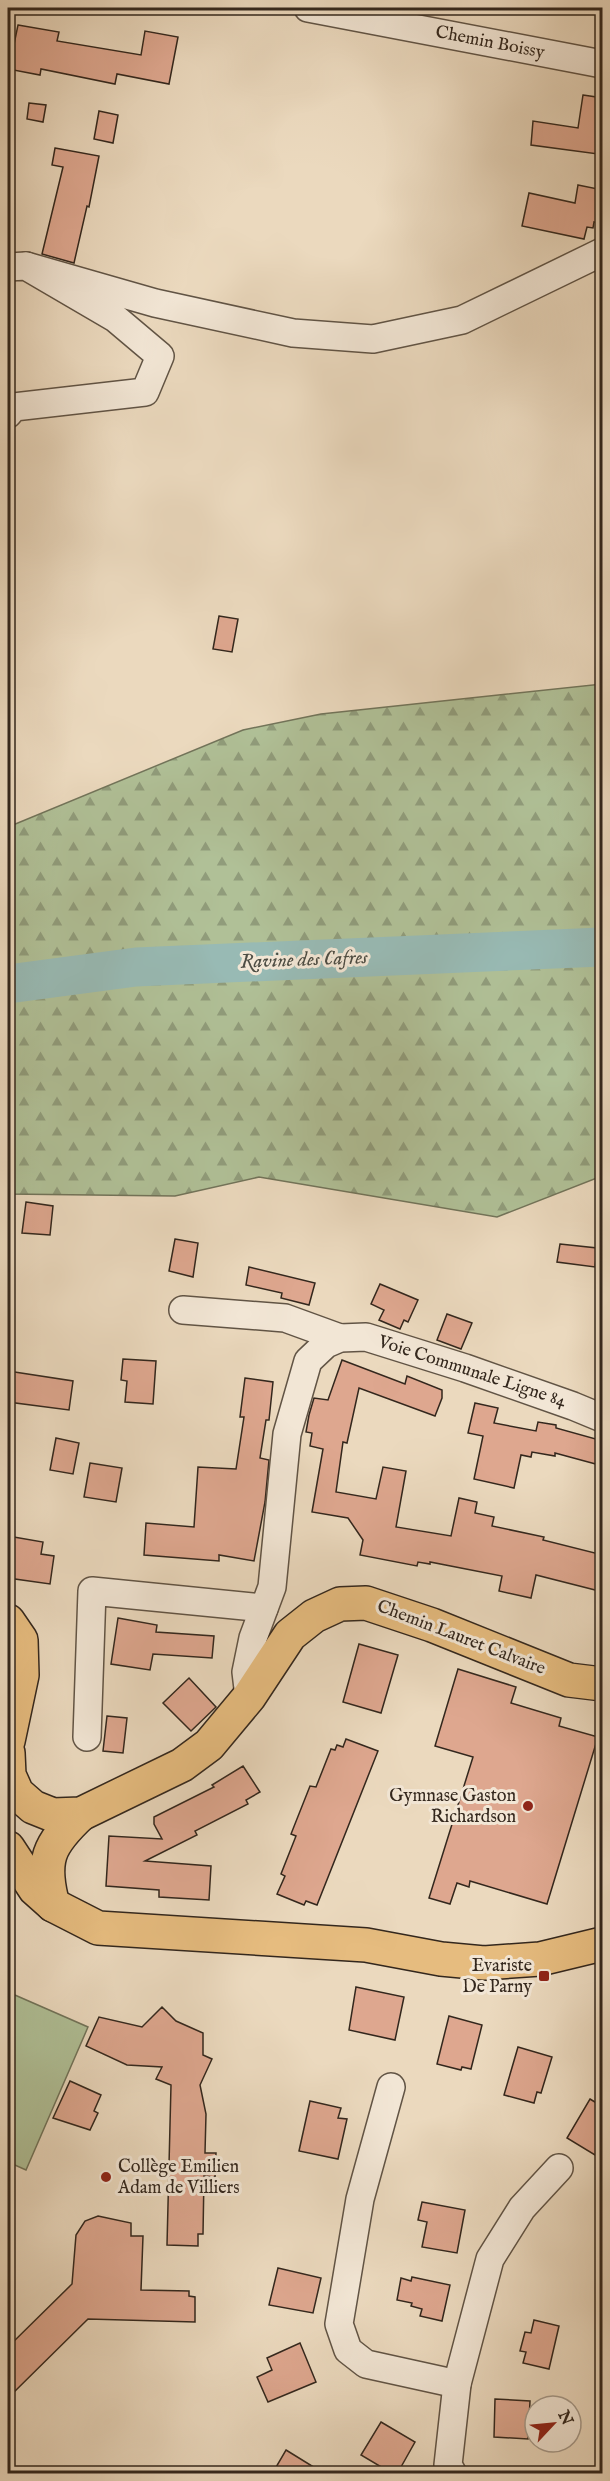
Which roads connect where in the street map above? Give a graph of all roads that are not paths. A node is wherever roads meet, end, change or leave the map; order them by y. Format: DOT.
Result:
graph roads {
  1 [pos="308,8"];
  2 [pos="603,64"];
  3 [pos="603,252"];
  4 [pos="17,266"];
  5 [pos="8,414"];
  6 [pos="183,1310"];
  7 [pos="340,1338"];
  8 [pos="603,1418"];
  9 [pos="264,1608"];
  10 [pos="8,1621"];
  11 [pos="603,1684"];
  12 [pos="249,1697"];
  13 [pos="87,1737"];
  14 [pos="8,1741"];
  15 [pos="8,1753"];
  16 [pos="67,1814"];
  17 [pos="8,1841"];
  18 [pos="8,1848"];
  19 [pos="53,1905"];
  20 [pos="603,1944"];
  21 [pos="391,2087"];
  22 [pos="559,2168"];
  23 [pos="457,2384"];
  24 [pos="453,2474"];
  1 -- 2 [label="street, Chemin Boissy"];
  3 -- 4 [label="street"];
  4 -- 5 [label="street"];
  6 -- 7 [label="street, Voie Communale Ligne 84"];
  7 -- 8 [label="street, Voie Communale Ligne 84"];
  7 -- 9 [label="street"];
  9 -- 12 [label="street"];
  9 -- 13 [label="street"];
  10 -- 14 [label="main road"];
  11 -- 12 [label="main road, Chemin Lauret Calvaire"];
  12 -- 16 [label="main road, Chemin Lauret Calvaire"];
  15 -- 16 [label="main road"];
  16 -- 17 [label="main road"];
  16 -- 19 [label="main road"];
  18 -- 19 [label="main road"];
  19 -- 20 [label="main road"];
  21 -- 23 [label="street"];
  22 -- 23 [label="street"];
  23 -- 24 [label="street"];
}
